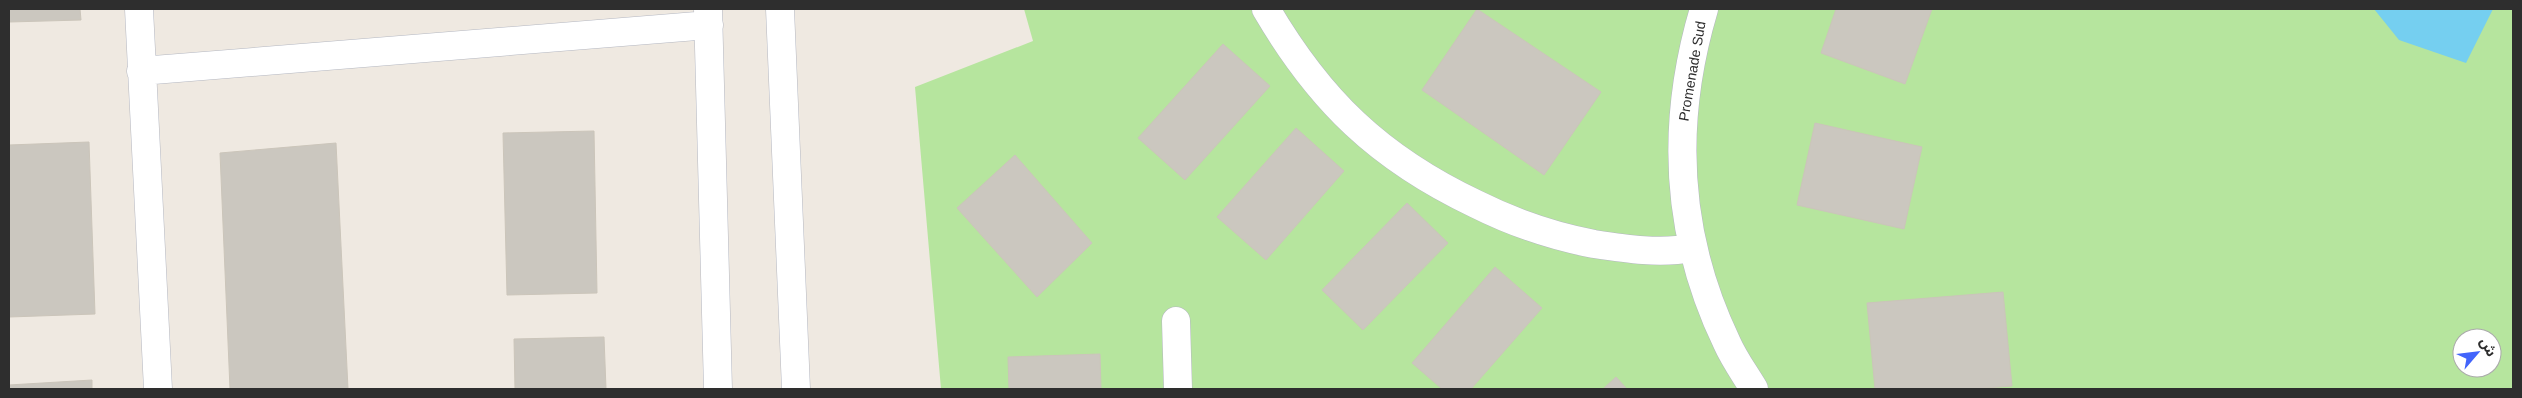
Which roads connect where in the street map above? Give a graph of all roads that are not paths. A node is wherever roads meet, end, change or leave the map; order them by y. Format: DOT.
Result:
graph roads {
  1 [pos="139,9"];
  2 [pos="780,9"];
  3 [pos="1266,9"];
  4 [pos="1704,9"];
  5 [pos="709,17"];
  6 [pos="141,71"];
  7 [pos="1692,248"];
  8 [pos="1176,321"];
  9 [pos="158,389"];
  10 [pos="718,389"];
  11 [pos="796,389"];
  12 [pos="1178,389"];
  13 [pos="1754,389"];
  1 -- 6 [label="street"];
  2 -- 11 [label="street"];
  3 -- 7 [label="street"];
  4 -- 7 [label="street, Promenade Sud"];
  5 -- 6 [label="street"];
  5 -- 10 [label="street"];
  6 -- 9 [label="street"];
  7 -- 13 [label="street, Promenade Sud"];
  8 -- 12 [label="street"];
}
